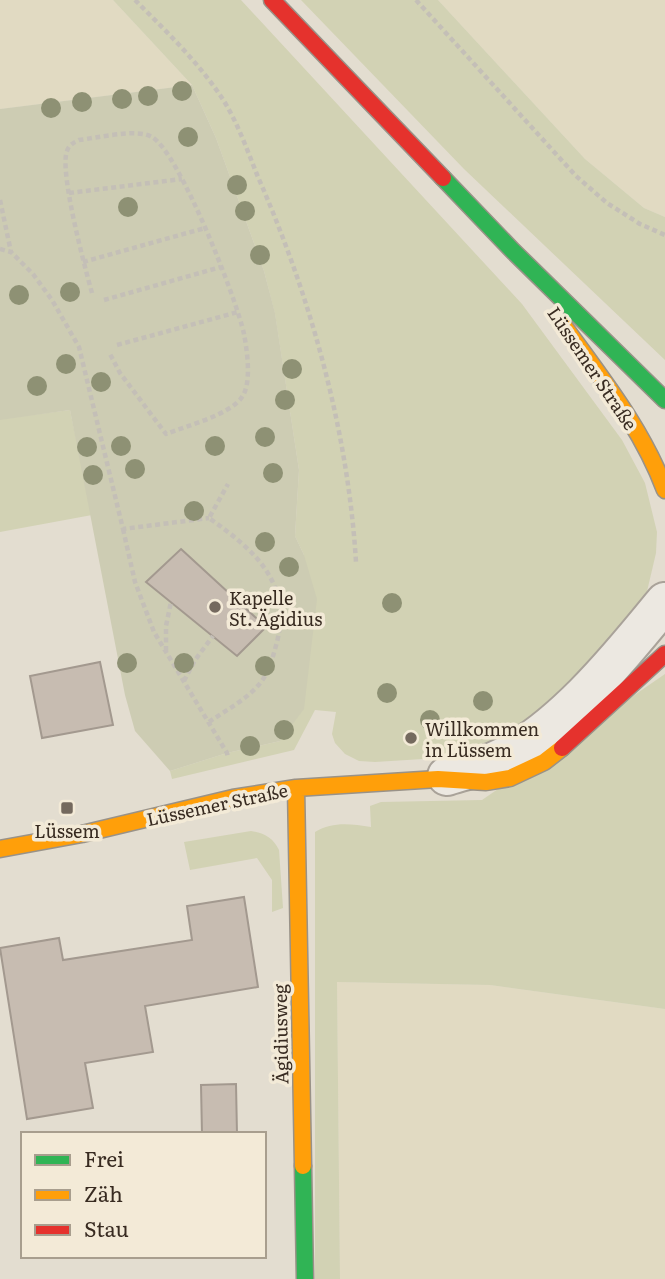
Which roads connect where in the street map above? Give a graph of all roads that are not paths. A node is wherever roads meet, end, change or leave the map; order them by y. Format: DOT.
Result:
graph roads {
  1 [pos="272,0"];
  2 [pos="513,251"];
  3 [pos="665,400"];
  4 [pos="665,490"];
  5 [pos="665,576"];
  6 [pos="665,603"];
  7 [pos="653,643"];
  8 [pos="438,779"];
  9 [pos="296,788"];
  10 [pos="0,849"];
  11 [pos="304,1279"];
  1 -- 2 [label="street"];
  2 -- 3 [label="street"];
  2 -- 4 [label="street, Lüssemer Straße"];
  5 -- 7 [label="street, Lüssemer Straße"];
  6 -- 7 [label="street, Lüssemer Straße"];
  7 -- 8 [label="street, Lüssemer Straße"];
  8 -- 9 [label="street, Lüssemer Straße"];
  9 -- 10 [label="street, Lüssemer Straße"];
  9 -- 11 [label="street, Ägidiusweg"];
}
